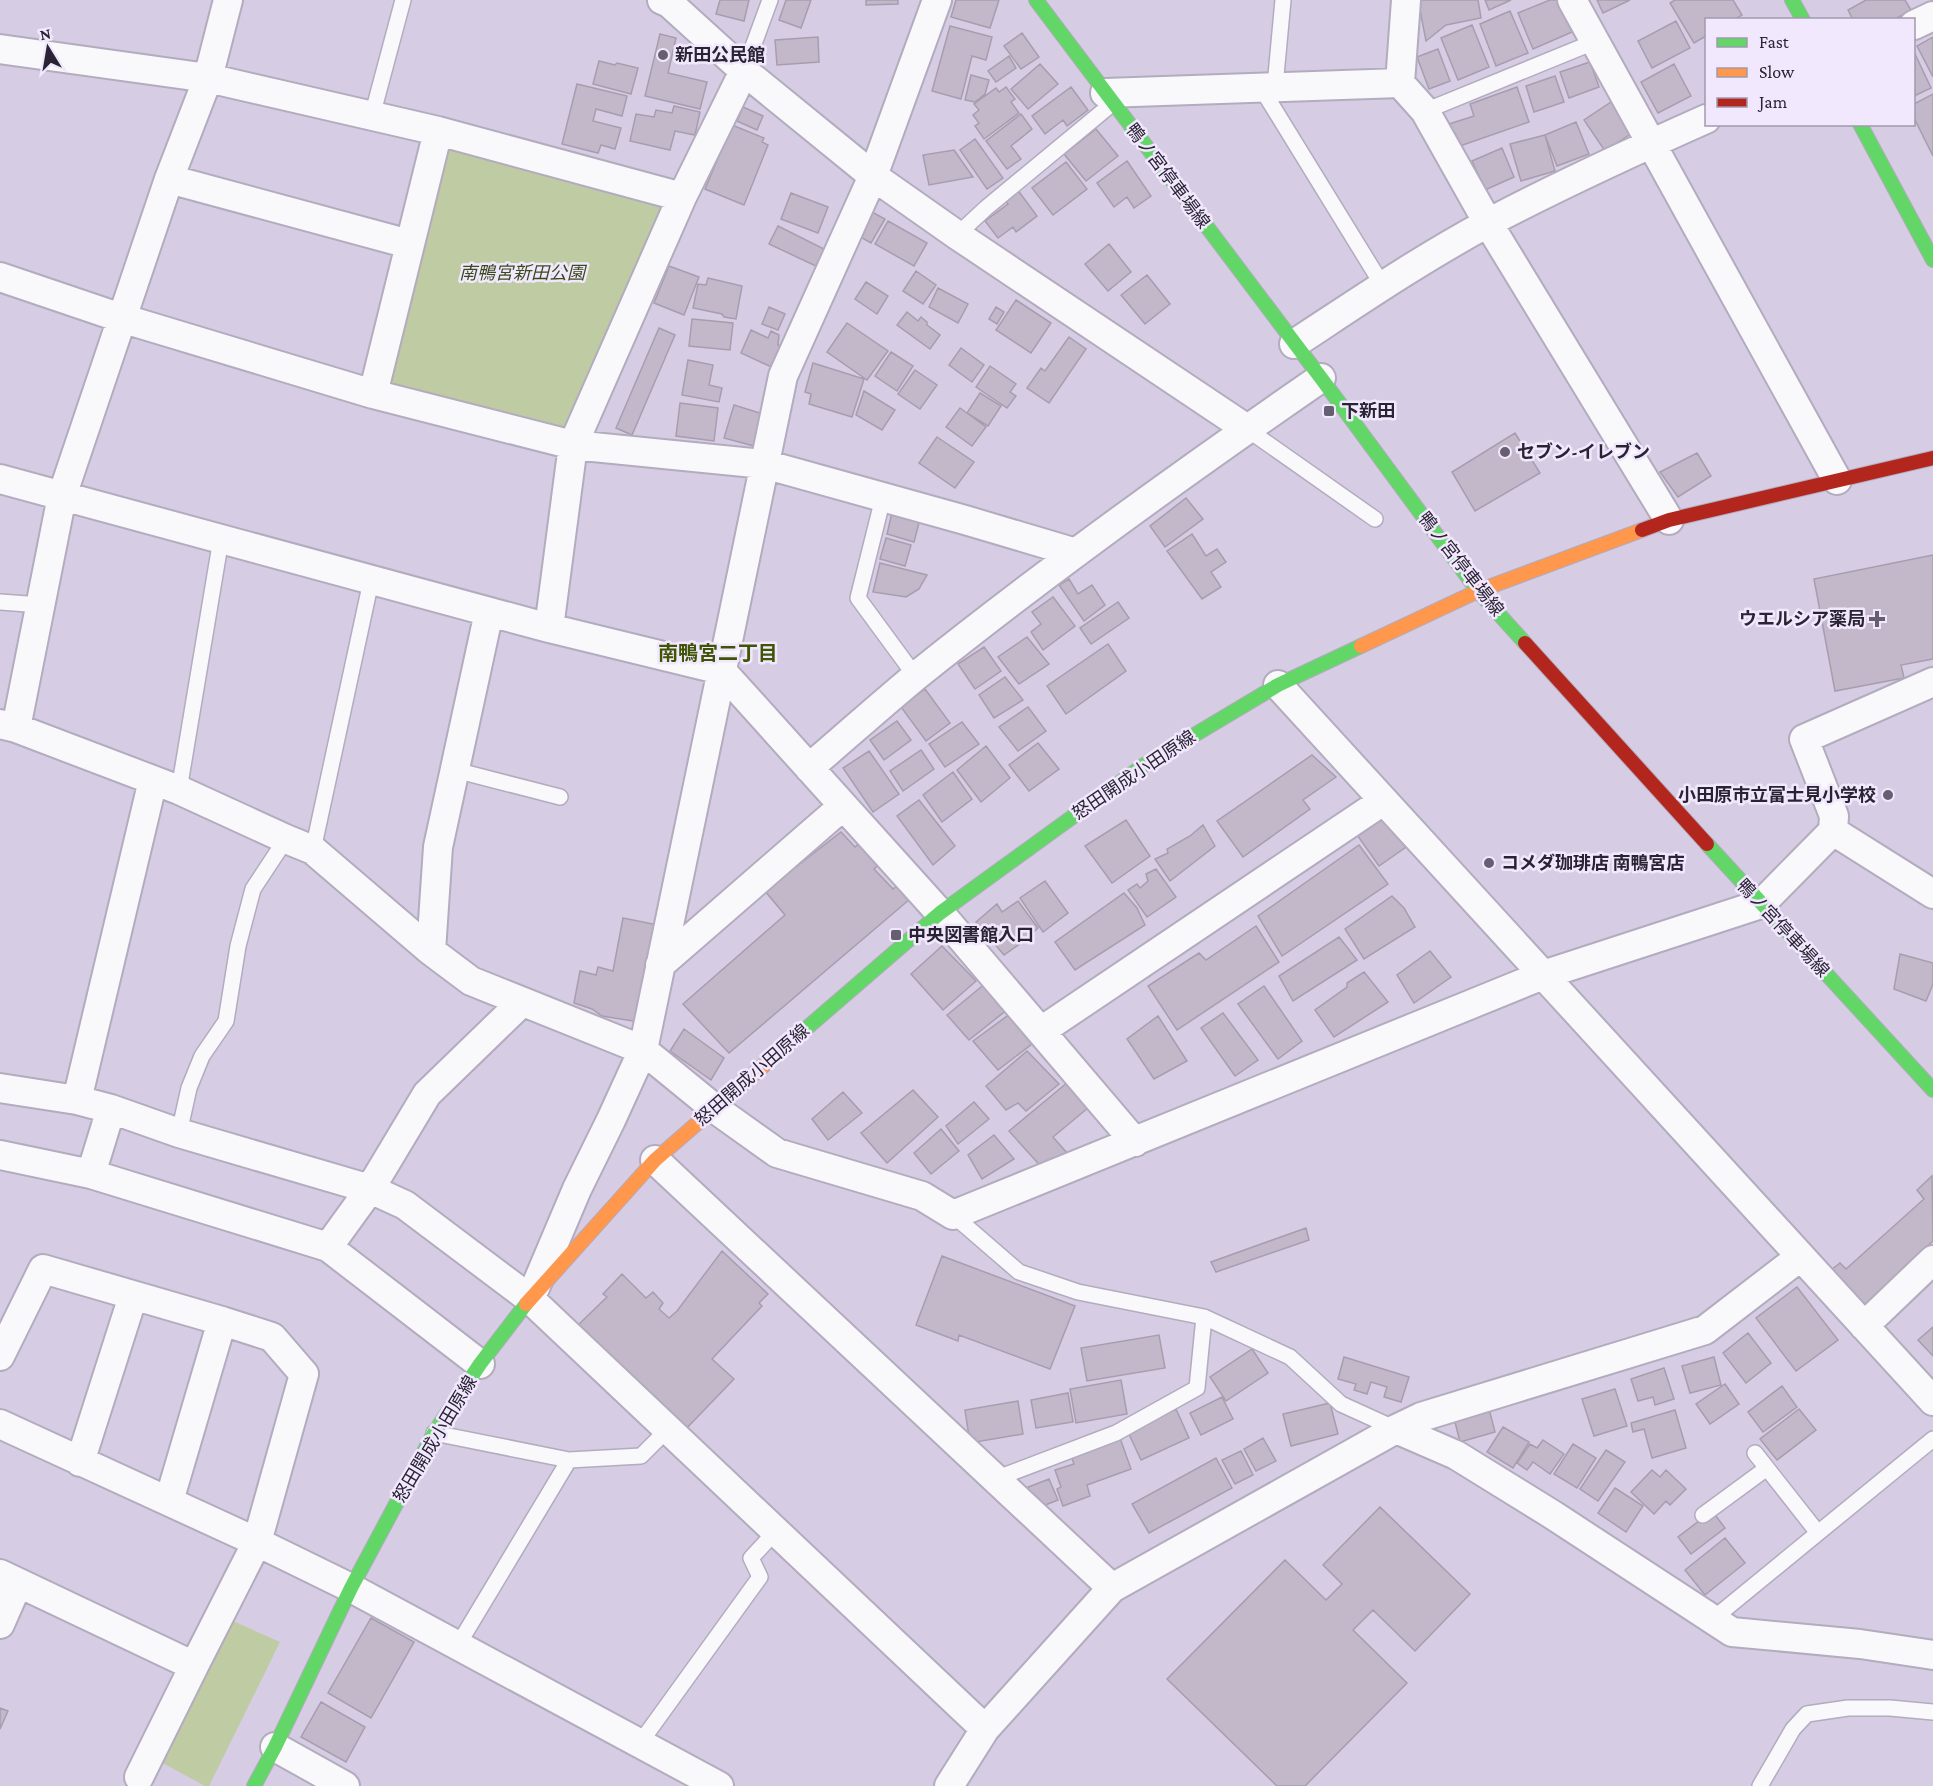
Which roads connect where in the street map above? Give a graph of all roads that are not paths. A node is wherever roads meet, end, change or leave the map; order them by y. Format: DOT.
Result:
graph roads {
  1 [pos="228,0"];
  2 [pos="403,0"];
  3 [pos="662,0"];
  4 [pos="770,0"];
  5 [pos="937,0"];
  6 [pos="1036,0"];
  7 [pos="1283,0"];
  8 [pos="1406,0"];
  9 [pos="1572,0"];
  10 [pos="1792,0"];
  11 [pos="1933,16"];
  12 [pos="1802,18"];
  13 [pos="1915,25"];
  14 [pos="1594,42"];
  15 [pos="0,49"];
  16 [pos="744,71"];
  17 [pos="208,78"];
  18 [pos="1400,83"];
  19 [pos="1268,86"];
  20 [pos="1109,98"];
  21 [pos="1425,111"];
  22 [pos="372,116"];
  23 [pos="1705,120"];
  24 [pos="1861,126"];
  25 [pos="438,131"];
  26 [pos="1650,144"];
  27 [pos="873,177"];
  28 [pos="170,180"];
  29 [pos="682,197"];
  30 [pos="1488,223"];
  31 [pos="957,235"];
  32 [pos="409,244"];
  33 [pos="1933,260"];
  34 [pos="0,277"];
  35 [pos="1383,286"];
  36 [pos="121,318"];
  37 [pos="1294,344"];
  38 [pos="1321,378"];
  39 [pos="373,394"];
  40 [pos="1247,429"];
  41 [pos="573,445"];
  42 [pos="1933,458"];
  43 [pos="764,464"];
  44 [pos="0,479"];
  45 [pos="1837,480"];
  46 [pos="62,496"];
  47 [pos="883,498"];
  48 [pos="1375,519"];
  49 [pos="1669,520"];
  50 [pos="221,539"];
  51 [pos="1076,553"];
  52 [pos="371,581"];
  53 [pos="1478,591"];
  54 [pos="0,602"];
  55 [pos="41,604"];
  56 [pos="489,612"];
  57 [pos="549,628"];
  58 [pos="721,670"];
  59 [pos="916,677"];
  60 [pos="1933,682"];
  61 [pos="1278,685"];
  62 [pos="8,726"];
  63 [pos="809,768"];
  64 [pos="455,770"];
  65 [pos="166,785"];
  66 [pos="560,797"];
  67 [pos="1383,801"];
  68 [pos="843,806"];
  69 [pos="1833,831"];
  70 [pos="285,839"];
  71 [pos="313,850"];
  72 [pos="1933,894"];
  73 [pos="1761,904"];
  74 [pos="940,913"];
  75 [pos="431,951"];
  76 [pos="660,965"];
  77 [pos="1543,975"];
  78 [pos="522,1002"];
  79 [pos="1041,1031"];
  80 [pos="643,1050"];
  81 [pos="0,1088"];
  82 [pos="1933,1090"];
  83 [pos="78,1100"];
  84 [pos="714,1108"];
  85 [pos="111,1109"];
  86 [pos="179,1133"];
  87 [pos="1135,1142"];
  88 [pos="0,1155"];
  89 [pos="655,1160"];
  90 [pos="91,1174"];
  91 [pos="370,1189"];
  92 [pos="953,1215"];
  93 [pos="328,1247"];
  94 [pos="1800,1257"];
  95 [pos="1933,1260"];
  96 [pos="133,1296"];
  97 [pos="530,1299"];
  98 [pos="1204,1317"];
  99 [pos="222,1321"];
  100 [pos="1864,1326"];
  101 [pos="0,1356"];
  102 [pos="480,1364"];
  103 [pos="1933,1401"];
  104 [pos="0,1424"];
  105 [pos="668,1429"];
  106 [pos="1396,1429"];
  107 [pos="434,1433"];
  108 [pos="1933,1439"];
  109 [pos="1755,1453"];
  110 [pos="569,1460"];
  111 [pos="80,1462"];
  112 [pos="1767,1468"];
  113 [pos="995,1479"];
  114 [pos="169,1501"];
  115 [pos="1703,1515"];
  116 [pos="776,1531"];
  117 [pos="1818,1533"];
  118 [pos="256,1542"];
  119 [pos="9,1579"];
  120 [pos="351,1587"];
  121 [pos="1112,1588"];
  122 [pos="1713,1619"];
  123 [pos="0,1624"];
  124 [pos="458,1645"];
  125 [pos="1933,1655"];
  126 [pos="194,1666"];
  127 [pos="1933,1712"];
  128 [pos="985,1729"];
  129 [pos="640,1743"];
  130 [pos="275,1747"];
  131 [pos="139,1777"];
  132 [pos="254,1786"];
  133 [pos="345,1786"];
  134 [pos="719,1786"];
  135 [pos="949,1786"];
  136 [pos="1760,1786"];
  1 -- 17 [label="street"];
  2 -- 22 [label="lane"];
  3 -- 16 [label="street"];
  4 -- 16 [label="lane"];
  5 -- 27 [label="street"];
  6 -- 20 [label="main road, 鴨ノ宮停車場線"];
  7 -- 19 [label="lane"];
  8 -- 18 [label="street"];
  9 -- 14 [label="street"];
  10 -- 12 [label="main road"];
  11 -- 13 [label="street"];
  14 -- 21 [label="lane"];
  14 -- 26 [label="street"];
  15 -- 17 [label="street"];
  16 -- 27 [label="street"];
  16 -- 29 [label="street"];
  17 -- 22 [label="street"];
  17 -- 28 [label="street"];
  18 -- 19 [label="street"];
  18 -- 21 [label="street"];
  19 -- 20 [label="street"];
  19 -- 35 [label="lane"];
  20 -- 31 [label="lane"];
  20 -- 37 [label="main road, 鴨ノ宮停車場線"];
  21 -- 30 [label="street"];
  22 -- 25 [label="street"];
  23 -- 26 [label="street"];
  24 -- 33 [label="main road"];
  25 -- 29 [label="street"];
  25 -- 32 [label="street"];
  26 -- 30 [label="street"];
  26 -- 45 [label="street"];
  27 -- 31 [label="street"];
  27 -- 43 [label="street"];
  28 -- 32 [label="street"];
  28 -- 36 [label="street"];
  29 -- 41 [label="street"];
  30 -- 35 [label="street"];
  30 -- 49 [label="street"];
  31 -- 40 [label="street"];
  32 -- 39 [label="street"];
  34 -- 36 [label="street"];
  35 -- 37 [label="street"];
  36 -- 39 [label="street"];
  36 -- 46 [label="street"];
  37 -- 38 [label="main road, 鴨ノ宮停車場線"];
  38 -- 40 [label="street"];
  38 -- 53 [label="main road, 鴨ノ宮停車場線"];
  39 -- 41 [label="street"];
  40 -- 48 [label="lane"];
  40 -- 51 [label="street"];
  41 -- 43 [label="street"];
  41 -- 57 [label="street"];
  42 -- 45 [label="main road, 怒田開成小田原線"];
  43 -- 47 [label="street"];
  43 -- 58 [label="street"];
  44 -- 46 [label="street"];
  45 -- 49 [label="main road, 怒田開成小田原線"];
  46 -- 50 [label="street"];
  46 -- 55 [label="street"];
  47 -- 51 [label="street"];
  47 -- 59 [label="lane"];
  49 -- 53 [label="main road, 怒田開成小田原線"];
  50 -- 52 [label="street"];
  50 -- 65 [label="lane"];
  51 -- 59 [label="street"];
  52 -- 56 [label="street"];
  52 -- 71 [label="lane"];
  53 -- 61 [label="main road, 怒田開成小田原線"];
  53 -- 73 [label="main road, 鴨ノ宮停車場線"];
  54 -- 55 [label="lane"];
  55 -- 62 [label="street"];
  56 -- 57 [label="street"];
  56 -- 64 [label="street"];
  57 -- 58 [label="street"];
  58 -- 63 [label="street"];
  58 -- 76 [label="street"];
  59 -- 63 [label="street"];
  60 -- 69 [label="street"];
  61 -- 67 [label="street"];
  61 -- 74 [label="main road, 怒田開成小田原線"];
  62 -- 65 [label="street"];
  63 -- 68 [label="street"];
  64 -- 66 [label="lane"];
  64 -- 75 [label="street"];
  65 -- 70 [label="street"];
  65 -- 83 [label="street"];
  67 -- 77 [label="street"];
  67 -- 79 [label="street"];
  68 -- 74 [label="street"];
  68 -- 76 [label="street"];
  69 -- 72 [label="street"];
  69 -- 73 [label="street"];
  70 -- 71 [label="street"];
  70 -- 86 [label="lane"];
  71 -- 75 [label="street"];
  73 -- 77 [label="street"];
  73 -- 82 [label="main road, 鴨ノ宮停車場線"];
  74 -- 79 [label="street"];
  74 -- 84 [label="main road, 怒田開成小田原線"];
  75 -- 78 [label="street"];
  76 -- 80 [label="street"];
  77 -- 87 [label="street"];
  77 -- 94 [label="street"];
  78 -- 80 [label="street"];
  78 -- 91 [label="street"];
  79 -- 87 [label="street"];
  80 -- 84 [label="street"];
  80 -- 97 [label="street"];
  81 -- 83 [label="street"];
  83 -- 85 [label="street"];
  84 -- 89 [label="main road, 怒田開成小田原線"];
  84 -- 92 [label="street"];
  85 -- 86 [label="street"];
  85 -- 90 [label="street"];
  86 -- 91 [label="street"];
  87 -- 92 [label="street"];
  88 -- 90 [label="street"];
  89 -- 97 [label="main road, 怒田開成小田原線"];
  89 -- 113 [label="street"];
  90 -- 93 [label="street"];
  91 -- 93 [label="street"];
  91 -- 97 [label="street"];
  92 -- 98 [label="lane"];
  93 -- 102 [label="street"];
  94 -- 100 [label="street"];
  94 -- 106 [label="street"];
  95 -- 100 [label="street"];
  96 -- 99 [label="street"];
  96 -- 101 [label="street"];
  96 -- 111 [label="street"];
  97 -- 102 [label="main road, 怒田開成小田原線"];
  97 -- 105 [label="street"];
  98 -- 106 [label="lane"];
  98 -- 113 [label="lane"];
  99 -- 114 [label="street"];
  99 -- 118 [label="street"];
  100 -- 103 [label="street"];
  102 -- 107 [label="main road, 怒田開成小田原線"];
  104 -- 111 [label="street"];
  105 -- 110 [label="lane"];
  105 -- 116 [label="street"];
  106 -- 121 [label="street"];
  106 -- 122 [label="street"];
  107 -- 110 [label="lane"];
  107 -- 120 [label="main road, 怒田開成小田原線"];
  108 -- 117 [label="lane"];
  109 -- 112 [label="lane"];
  110 -- 124 [label="lane"];
  111 -- 114 [label="street"];
  112 -- 115 [label="lane"];
  112 -- 117 [label="lane"];
  113 -- 121 [label="street"];
  114 -- 118 [label="street"];
  116 -- 128 [label="street"];
  116 -- 129 [label="lane"];
  117 -- 122 [label="lane"];
  118 -- 120 [label="street"];
  118 -- 126 [label="street"];
  119 -- 123 [label="street"];
  119 -- 126 [label="street"];
  120 -- 124 [label="street"];
  120 -- 130 [label="main road, 怒田開成小田原線"];
  121 -- 128 [label="street"];
  122 -- 125 [label="street"];
  124 -- 129 [label="street"];
  126 -- 131 [label="street"];
  127 -- 136 [label="lane"];
  128 -- 135 [label="street"];
  129 -- 134 [label="street"];
  130 -- 132 [label="main road, 怒田開成小田原線"];
  130 -- 133 [label="street"];
}
